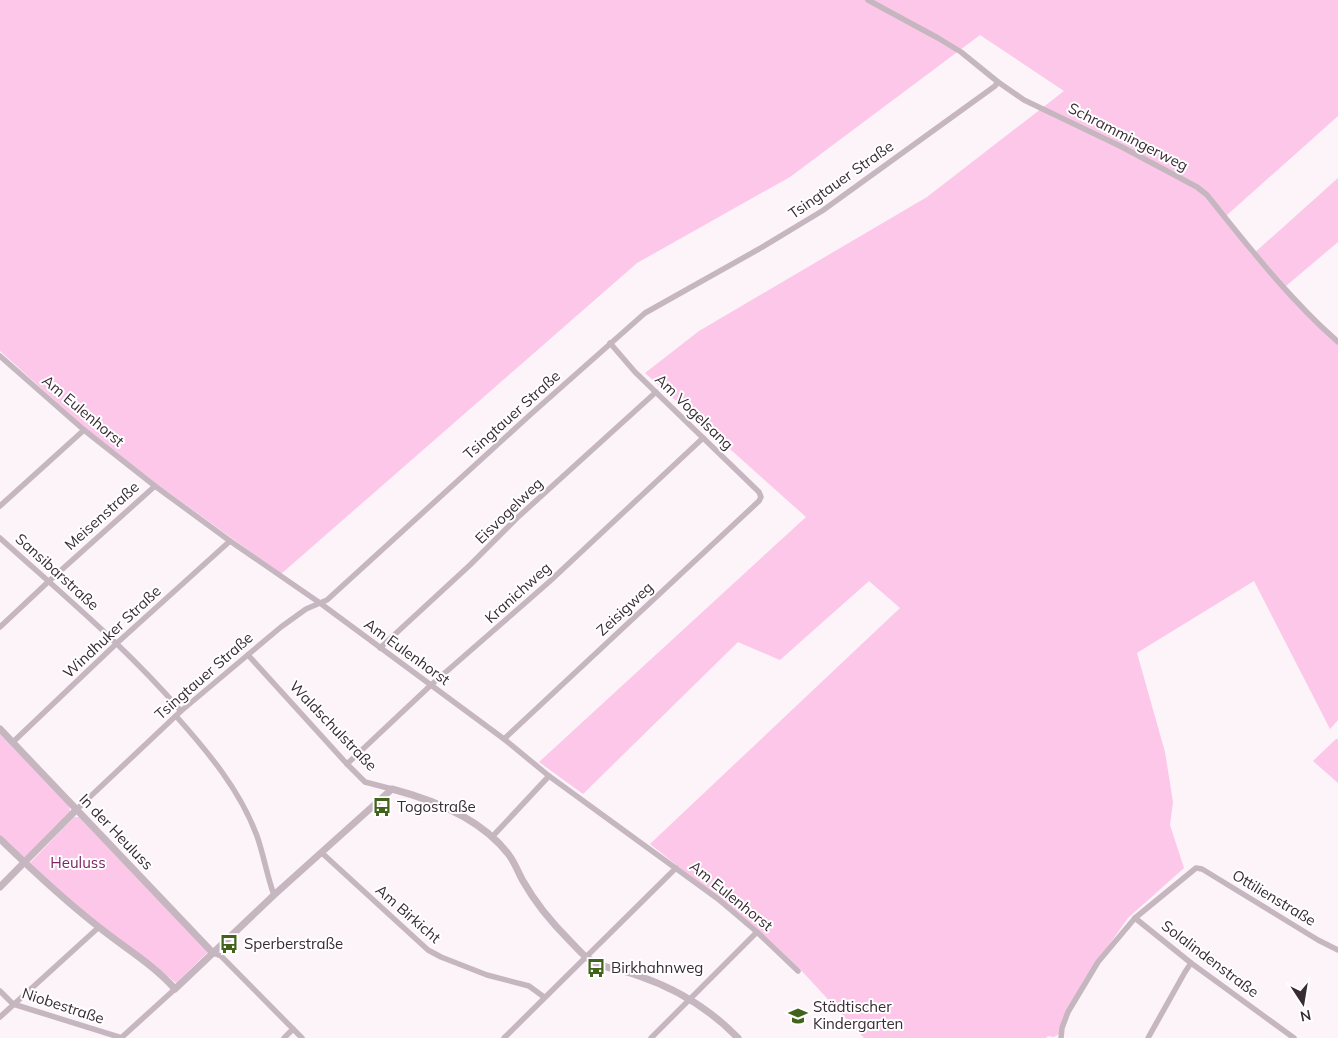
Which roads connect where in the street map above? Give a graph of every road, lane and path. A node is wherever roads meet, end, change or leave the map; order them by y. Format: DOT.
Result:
graph roads {
  1 [pos="868,0"];
  2 [pos="998,82"];
  3 [pos="1338,342"];
  4 [pos="610,343"];
  5 [pos="0,356"];
  6 [pos="656,392"];
  7 [pos="84,430"];
  8 [pos="703,438"];
  9 [pos="155,486"];
  10 [pos="761,496"];
  11 [pos="0,506"];
  12 [pos="0,538"];
  13 [pos="230,542"];
  14 [pos="48,582"];
  15 [pos="320,603"];
  16 [pos="0,627"];
  17 [pos="117,643"];
  18 [pos="380,648"];
  19 [pos="248,655"];
  20 [pos="431,685"];
  21 [pos="181,711"];
  22 [pos="176,716"];
  23 [pos="0,730"];
  24 [pos="504,739"];
  25 [pos="13,742"];
  26 [pos="347,764"];
  27 [pos="549,776"];
  28 [pos="392,789"];
  29 [pos="76,810"];
  30 [pos="492,837"];
  31 [pos="0,839"];
  32 [pos="322,853"];
  33 [pos="24,863"];
  34 [pos="676,868"];
  35 [pos="0,887"];
  36 [pos="274,895"];
  37 [pos="1135,918"];
  38 [pos="99,928"];
  39 [pos="757,932"];
  40 [pos="1338,950"];
  41 [pos="213,953"];
  42 [pos="586,957"];
  43 [pos="1192,963"];
  44 [pos="798,971"];
  45 [pos="175,989"];
  46 [pos="0,990"];
  47 [pos="544,997"];
  48 [pos="691,1000"];
  49 [pos="13,1004"];
  50 [pos="0,1017"];
  51 [pos="293,1029"];
  52 [pos="1291,1037"];
  53 [pos="121,1038"];
  54 [pos="284,1038"];
  55 [pos="302,1038"];
  56 [pos="504,1038"];
  57 [pos="651,1038"];
  58 [pos="738,1038"];
  59 [pos="1061,1038"];
  60 [pos="1148,1038"];
  1 -- 2 [label="street, Schrammingerweg"];
  2 -- 3 [label="street, Schrammingerweg"];
  2 -- 4 [label="street, Tsingtauer Straße"];
  4 -- 6 [label="street, Am Vogelsang"];
  4 -- 15 [label="street, Tsingtauer Straße"];
  5 -- 7 [label="street, Am Eulenhorst"];
  6 -- 8 [label="street, Am Vogelsang"];
  6 -- 18 [label="street, Eisvogelweg"];
  7 -- 9 [label="street, Am Eulenhorst"];
  7 -- 11 [label="street"];
  8 -- 10 [label="street, Am Vogelsang"];
  8 -- 20 [label="street, Kranichweg"];
  9 -- 13 [label="street, Am Eulenhorst"];
  9 -- 14 [label="street, Meisenstraße"];
  10 -- 24 [label="street, Zeisigweg"];
  12 -- 14 [label="street, Sansibarstraße"];
  13 -- 15 [label="street, Am Eulenhorst"];
  13 -- 17 [label="street, Windhuker Straße"];
  14 -- 16 [label="street, Meisenstraße"];
  14 -- 17 [label="street, Sansibarstraße"];
  15 -- 18 [label="street, Am Eulenhorst"];
  15 -- 19 [label="street, Tsingtauer Straße"];
  17 -- 21 [label="street, Sansibarstraße"];
  17 -- 25 [label="street, Windhuker Straße"];
  18 -- 20 [label="street, Am Eulenhorst"];
  19 -- 21 [label="street, Tsingtauer Straße"];
  19 -- 26 [label="street, Waldschulstraße"];
  20 -- 24 [label="street, Am Eulenhorst"];
  20 -- 26 [label="street, Kranichweg"];
  21 -- 22 [label="street, Tsingtauer Straße"];
  22 -- 29 [label="street, Tsingtauer Straße"];
  22 -- 36 [label="street"];
  23 -- 25 [label="street, In der Heuluss"];
  24 -- 27 [label="street, Am Eulenhorst"];
  25 -- 29 [label="street, In der Heuluss"];
  26 -- 28 [label="street, Waldschulstraße"];
  27 -- 30 [label="street"];
  27 -- 34 [label="street, Am Eulenhorst"];
  28 -- 30 [label="street, Waldschulstraße"];
  28 -- 32 [label="street"];
  29 -- 33 [label="street"];
  29 -- 41 [label="street, In der Heuluss"];
  30 -- 42 [label="street, Waldschulstraße"];
  31 -- 33 [label="street"];
  32 -- 36 [label="street"];
  32 -- 47 [label="street, Am Birkicht"];
  33 -- 35 [label="street"];
  33 -- 38 [label="street"];
  34 -- 39 [label="street, Am Eulenhorst"];
  34 -- 42 [label="street"];
  36 -- 41 [label="street"];
  37 -- 40 [label="street, Ottilienstraße"];
  37 -- 43 [label="street, Solalindenstraße"];
  37 -- 59 [label="street"];
  38 -- 45 [label="street"];
  38 -- 49 [label="street"];
  39 -- 44 [label="street, Am Eulenhorst"];
  39 -- 48 [label="street"];
  41 -- 45 [label="street"];
  41 -- 51 [label="street"];
  42 -- 47 [label="street"];
  42 -- 48 [label="street, Waldschulstraße"];
  43 -- 52 [label="street, Solalindenstraße"];
  43 -- 60 [label="street"];
  45 -- 53 [label="street"];
  46 -- 49 [label="street, Niobestraße"];
  47 -- 56 [label="street"];
  48 -- 57 [label="street"];
  48 -- 58 [label="street, Waldschulstraße"];
  49 -- 50 [label="street"];
  49 -- 53 [label="street, Niobestraße"];
  51 -- 54 [label="street"];
  51 -- 55 [label="street"];
}
